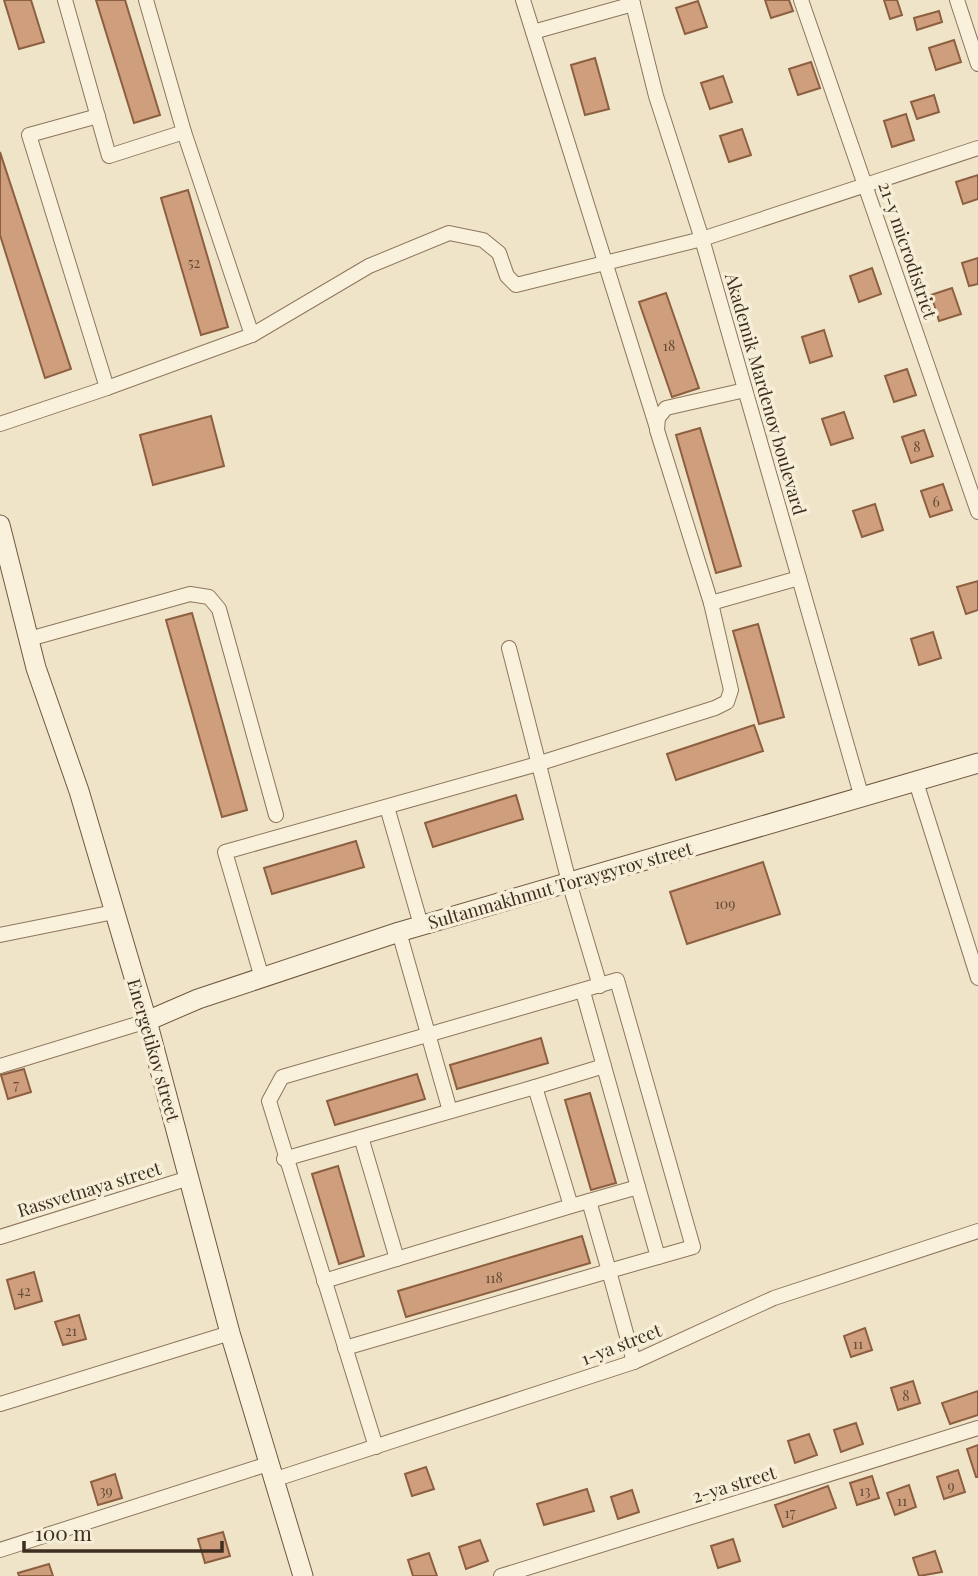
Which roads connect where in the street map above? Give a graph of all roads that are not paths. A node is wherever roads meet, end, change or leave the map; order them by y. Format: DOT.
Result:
graph roads {
  1 [pos="65,0"];
  2 [pos="146,0"];
  3 [pos="523,0"];
  4 [pos="801,0"];
  5 [pos="957,0"];
  6 [pos="633,2"];
  7 [pos="533,32"];
  8 [pos="978,64"];
  9 [pos="98,116"];
  10 [pos="184,132"];
  11 [pos="978,148"];
  12 [pos="865,186"];
  13 [pos="702,239"];
  14 [pos="605,261"];
  15 [pos="251,335"];
  16 [pos="107,388"];
  17 [pos="745,390"];
  18 [pos="0,424"];
  19 [pos="657,430"];
  20 [pos="978,512"];
  21 [pos="0,525"];
  22 [pos="799,578"];
  23 [pos="712,603"];
  24 [pos="29,639"];
  25 [pos="509,648"];
  26 [pos="978,763"];
  27 [pos="539,764"];
  28 [pos="916,782"];
  29 [pos="862,798"];
  30 [pos="387,807"];
  31 [pos="275,815"];
  32 [pos="569,882"];
  33 [pos="114,912"];
  34 [pos="422,925"];
  35 [pos="399,932"];
  36 [pos="0,935"];
  37 [pos="262,978"];
  38 [pos="978,978"];
  39 [pos="600,986"];
  40 [pos="583,992"];
  41 [pos="146,1021"];
  42 [pos="429,1035"];
  43 [pos="0,1066"];
  44 [pos="604,1066"];
  45 [pos="535,1087"];
  46 [pos="450,1111"];
  47 [pos="361,1137"];
  48 [pos="284,1159"];
  49 [pos="189,1178"];
  50 [pos="638,1187"];
  51 [pos="589,1201"];
  52 [pos="571,1206"];
  53 [pos="978,1231"];
  54 [pos="0,1237"];
  55 [pos="658,1257"];
  56 [pos="397,1259"];
  57 [pos="609,1271"];
  58 [pos="324,1281"];
  59 [pos="230,1333"];
  60 [pos="345,1348"];
  61 [pos="634,1362"];
  62 [pos="0,1404"];
  63 [pos="978,1428"];
  64 [pos="376,1447"];
  65 [pos="270,1472"];
  66 [pos="0,1550"];
  67 [pos="303,1576"];
  68 [pos="502,1576"];
  1 -- 9 [label="street"];
  2 -- 10 [label="street"];
  3 -- 7 [label="street"];
  4 -- 12 [label="street, 21-y microdistrict"];
  5 -- 8 [label="street"];
  6 -- 7 [label="street"];
  6 -- 13 [label="street, Akademik Mardenov boulevard"];
  7 -- 14 [label="street"];
  9 -- 10 [label="street"];
  9 -- 16 [label="street"];
  10 -- 15 [label="street"];
  11 -- 12 [label="street"];
  12 -- 13 [label="street"];
  12 -- 20 [label="street, 21-y microdistrict"];
  13 -- 14 [label="street"];
  13 -- 17 [label="street, Akademik Mardenov boulevard"];
  14 -- 15 [label="street"];
  14 -- 19 [label="street"];
  15 -- 16 [label="street"];
  16 -- 18 [label="street"];
  17 -- 19 [label="street"];
  17 -- 22 [label="street, Akademik Mardenov boulevard"];
  19 -- 23 [label="street"];
  21 -- 24 [label="main road, Energetikov street"];
  22 -- 23 [label="street"];
  22 -- 29 [label="street, Akademik Mardenov boulevard"];
  23 -- 27 [label="street"];
  24 -- 31 [label="street"];
  24 -- 33 [label="main road, Energetikov street"];
  25 -- 27 [label="street"];
  26 -- 28 [label="main road, Sultanmakhmut Toraygyrov street"];
  27 -- 30 [label="street"];
  27 -- 32 [label="street"];
  28 -- 29 [label="main road, Sultanmakhmut Toraygyrov street"];
  28 -- 38 [label="street"];
  29 -- 32 [label="main road, Sultanmakhmut Toraygyrov street"];
  30 -- 34 [label="street"];
  30 -- 37 [label="street"];
  32 -- 34 [label="main road, Sultanmakhmut Toraygyrov street"];
  32 -- 39 [label="street"];
  33 -- 36 [label="street"];
  33 -- 41 [label="main road, Energetikov street"];
  34 -- 35 [label="main road, Sultanmakhmut Toraygyrov street"];
  35 -- 37 [label="main road, Sultanmakhmut Toraygyrov street"];
  35 -- 42 [label="street"];
  37 -- 41 [label="main road, Sultanmakhmut Toraygyrov street"];
  39 -- 40 [label="street"];
  39 -- 55 [label="street"];
  40 -- 42 [label="street"];
  40 -- 44 [label="street"];
  41 -- 43 [label="street"];
  41 -- 49 [label="main road, Energetikov street"];
  42 -- 46 [label="street"];
  42 -- 48 [label="street"];
  44 -- 45 [label="street"];
  44 -- 50 [label="street"];
  45 -- 46 [label="street"];
  45 -- 52 [label="street"];
  46 -- 47 [label="street"];
  47 -- 48 [label="street"];
  47 -- 56 [label="street"];
  48 -- 58 [label="street"];
  49 -- 54 [label="street, Rassvetnaya street"];
  49 -- 59 [label="main road, Energetikov street"];
  50 -- 51 [label="street"];
  50 -- 55 [label="street"];
  51 -- 52 [label="street"];
  51 -- 57 [label="street"];
  52 -- 56 [label="street"];
  53 -- 61 [label="street, 1-ya street"];
  55 -- 57 [label="street"];
  56 -- 58 [label="street"];
  57 -- 60 [label="street"];
  57 -- 61 [label="street"];
  58 -- 60 [label="street"];
  59 -- 62 [label="street"];
  59 -- 65 [label="main road, Energetikov street"];
  60 -- 64 [label="street"];
  61 -- 64 [label="street, 1-ya street"];
  63 -- 68 [label="street, 2-ya street"];
  64 -- 65 [label="street, 1-ya street"];
  65 -- 66 [label="street, 1-ya street"];
  65 -- 67 [label="main road, Energetikov street"];
}
